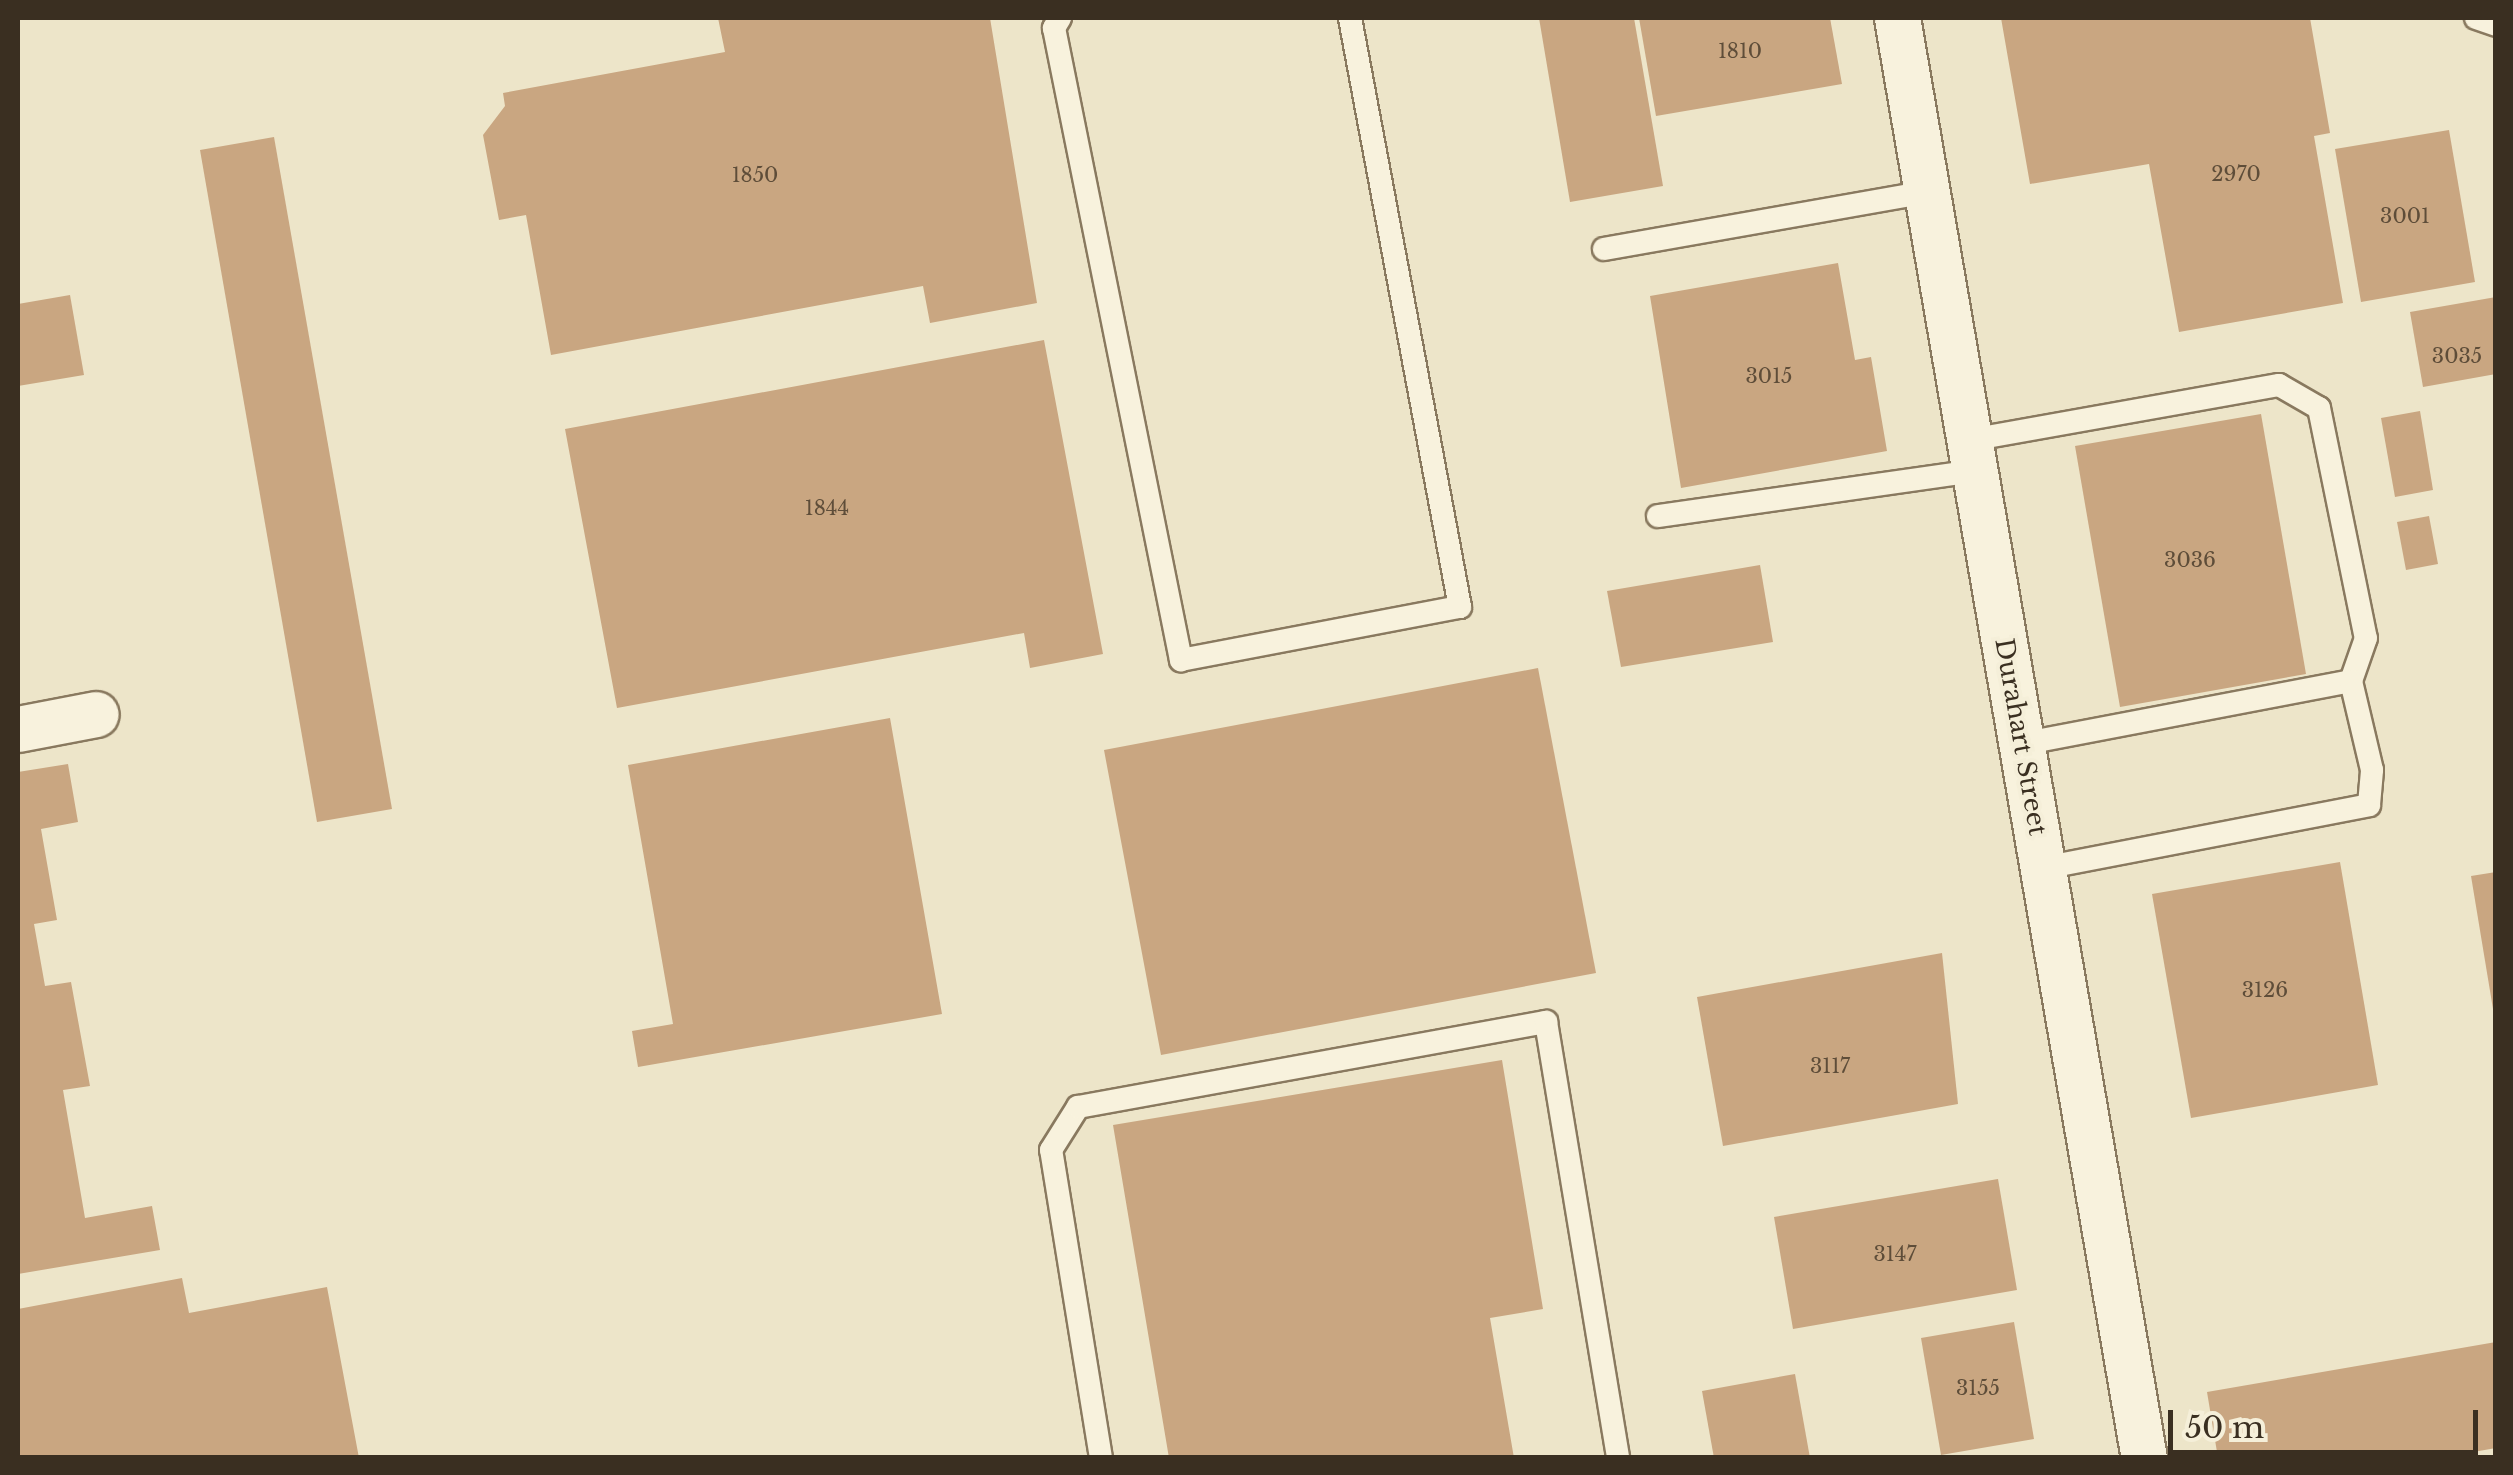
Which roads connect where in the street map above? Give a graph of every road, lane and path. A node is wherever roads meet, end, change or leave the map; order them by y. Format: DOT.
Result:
graph roads {
  1 [pos="1060,18"];
  2 [pos="1350,18"];
  3 [pos="1897,18"];
  4 [pos="2476,18"];
  5 [pos="2496,25"];
  6 [pos="1927,192"];
  7 [pos="1604,249"];
  8 [pos="1972,456"];
  9 [pos="1658,516"];
  10 [pos="2351,680"];
  11 [pos="96,714"];
  12 [pos="18,729"];
  13 [pos="2022,744"];
  14 [pos="2043,868"];
  15 [pos="1101,1458"];
  16 [pos="1618,1458"];
  17 [pos="2144,1458"];
  1 -- 2 [label="lane"];
  3 -- 6 [label="street, Durahart Street"];
  4 -- 5 [label="lane"];
  6 -- 7 [label="lane"];
  6 -- 8 [label="street, Durahart Street"];
  8 -- 9 [label="lane"];
  8 -- 10 [label="lane"];
  8 -- 13 [label="street, Durahart Street"];
  10 -- 13 [label="lane"];
  10 -- 14 [label="lane"];
  11 -- 12 [label="street"];
  13 -- 14 [label="street, Durahart Street"];
  14 -- 17 [label="street, Durahart Street"];
  15 -- 16 [label="lane"];
}
